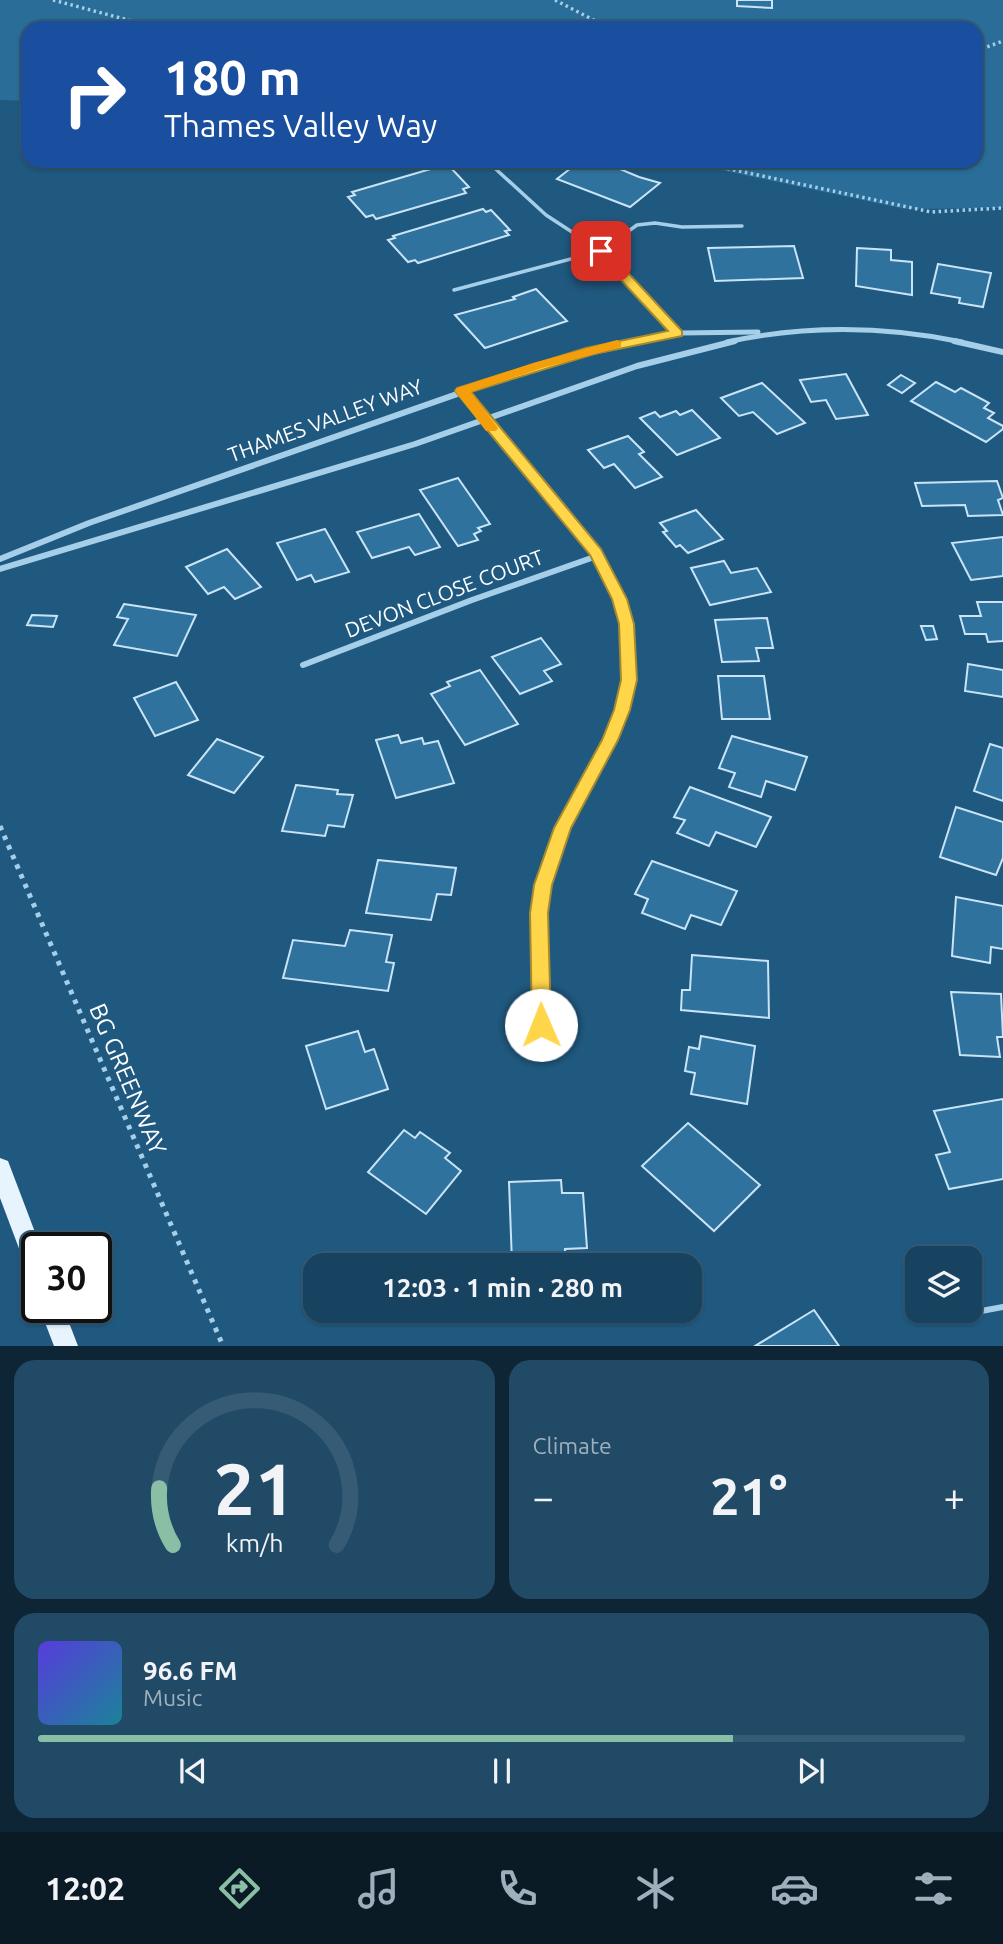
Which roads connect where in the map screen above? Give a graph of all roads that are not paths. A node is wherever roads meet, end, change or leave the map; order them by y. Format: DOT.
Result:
graph roads {
  1 [pos="495,168"];
  2 [pos="742,226"];
  3 [pos="601,251"];
  4 [pos="454,290"];
  5 [pos="794,331"];
  6 [pos="677,334"];
  7 [pos="1003,352"];
  8 [pos="462,391"];
  9 [pos="485,421"];
  10 [pos="597,556"];
  11 [pos="0,559"];
  12 [pos="0,569"];
  13 [pos="303,665"];
  14 [pos="541,1025"];
  15 [pos="0,1168"];
  16 [pos="24,1232"];
  17 [pos="1003,1307"];
  18 [pos="982,1311"];
  19 [pos="57,1323"];
  20 [pos="65,1346"];
  1 -- 3 [label="lane"];
  2 -- 3 [label="lane"];
  3 -- 4 [label="lane"];
  3 -- 6 [label="street"];
  5 -- 6 [label="street, THAMES VALLEY WAY"];
  5 -- 7 [label="street, THAMES VALLEY WAY"];
  5 -- 9 [label="street, THAMES VALLEY WAY"];
  6 -- 8 [label="street, THAMES VALLEY WAY"];
  8 -- 9 [label="street"];
  8 -- 11 [label="street, THAMES VALLEY WAY"];
  9 -- 10 [label="street"];
  9 -- 12 [label="street, THAMES VALLEY WAY"];
  10 -- 13 [label="street, DEVON CLOSE COURT"];
  10 -- 14 [label="street"];
  15 -- 16 [label="main road"];
  17 -- 18 [label="lane"];
  19 -- 20 [label="main road"];
}
